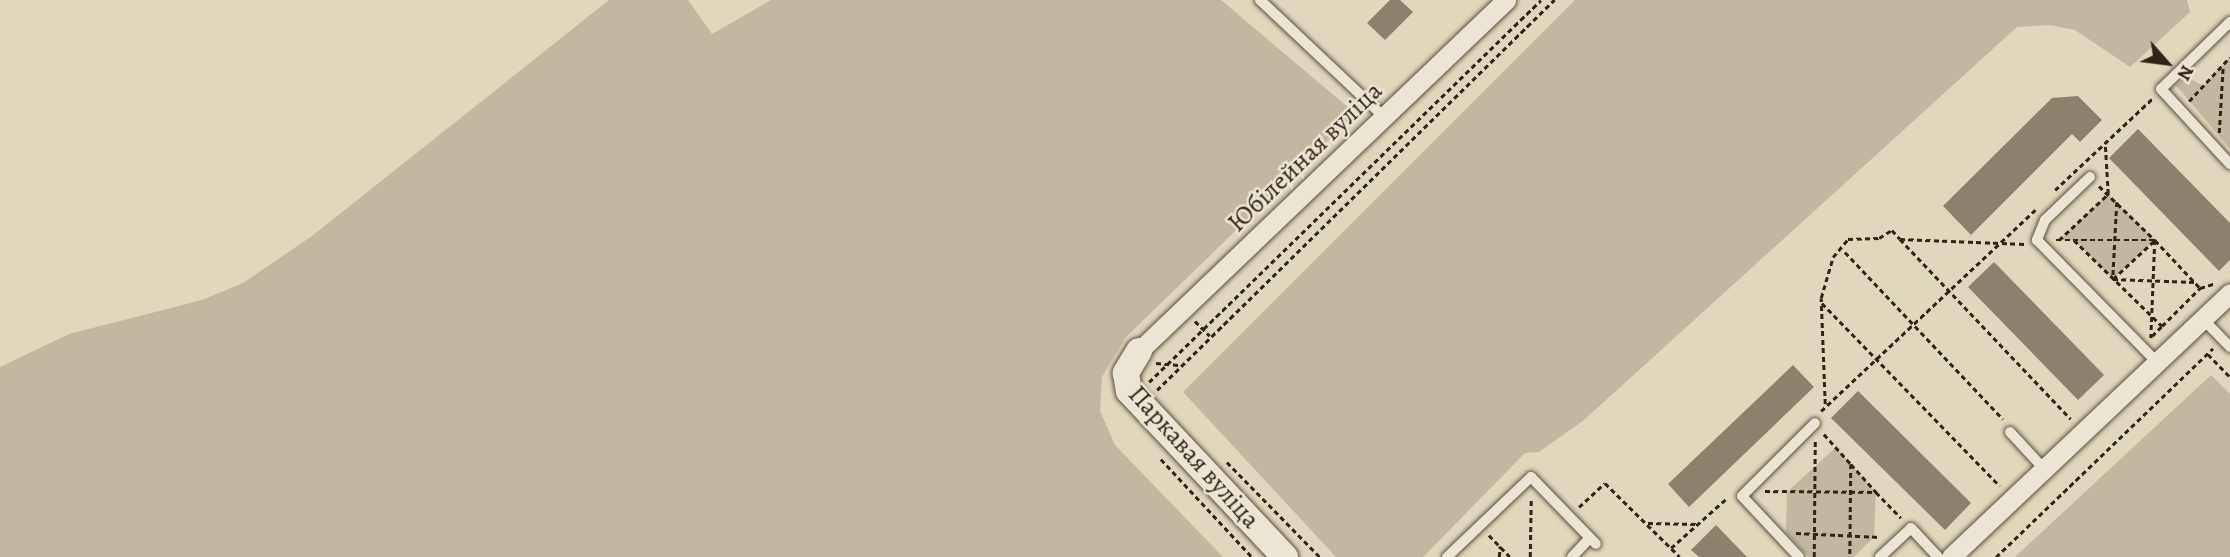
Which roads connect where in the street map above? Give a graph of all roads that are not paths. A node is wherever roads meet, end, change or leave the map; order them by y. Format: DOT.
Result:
graph roads {
  1 [pos="1260,0"];
  2 [pos="1506,0"];
  3 [pos="2230,22"];
  4 [pos="1384,117"];
  5 [pos="2230,164"];
  6 [pos="2090,177"];
  7 [pos="2230,294"];
  8 [pos="2203,319"];
  9 [pos="2226,343"];
  10 [pos="1144,356"];
  11 [pos="2154,359"];
  12 [pos="1815,423"];
  13 [pos="2010,432"];
  14 [pos="2045,469"];
  15 [pos="1285,557"];
  16 [pos="1447,557"];
  17 [pos="1572,557"];
  18 [pos="1799,557"];
  19 [pos="1880,557"];
  20 [pos="1938,557"];
  21 [pos="1951,557"];
  1 -- 4 [label="lane"];
  2 -- 4 [label="street, Юбілейная вуліца"];
  3 -- 5 [label="lane"];
  4 -- 10 [label="street, Юбілейная вуліца"];
  6 -- 11 [label="lane"];
  7 -- 8 [label="street"];
  8 -- 9 [label="lane"];
  8 -- 11 [label="street"];
  10 -- 15 [label="street, Паркавая вуліца"];
  11 -- 14 [label="street"];
  12 -- 18 [label="lane"];
  13 -- 14 [label="lane"];
  14 -- 21 [label="street"];
  16 -- 17 [label="lane"];
  19 -- 20 [label="lane"];
}
